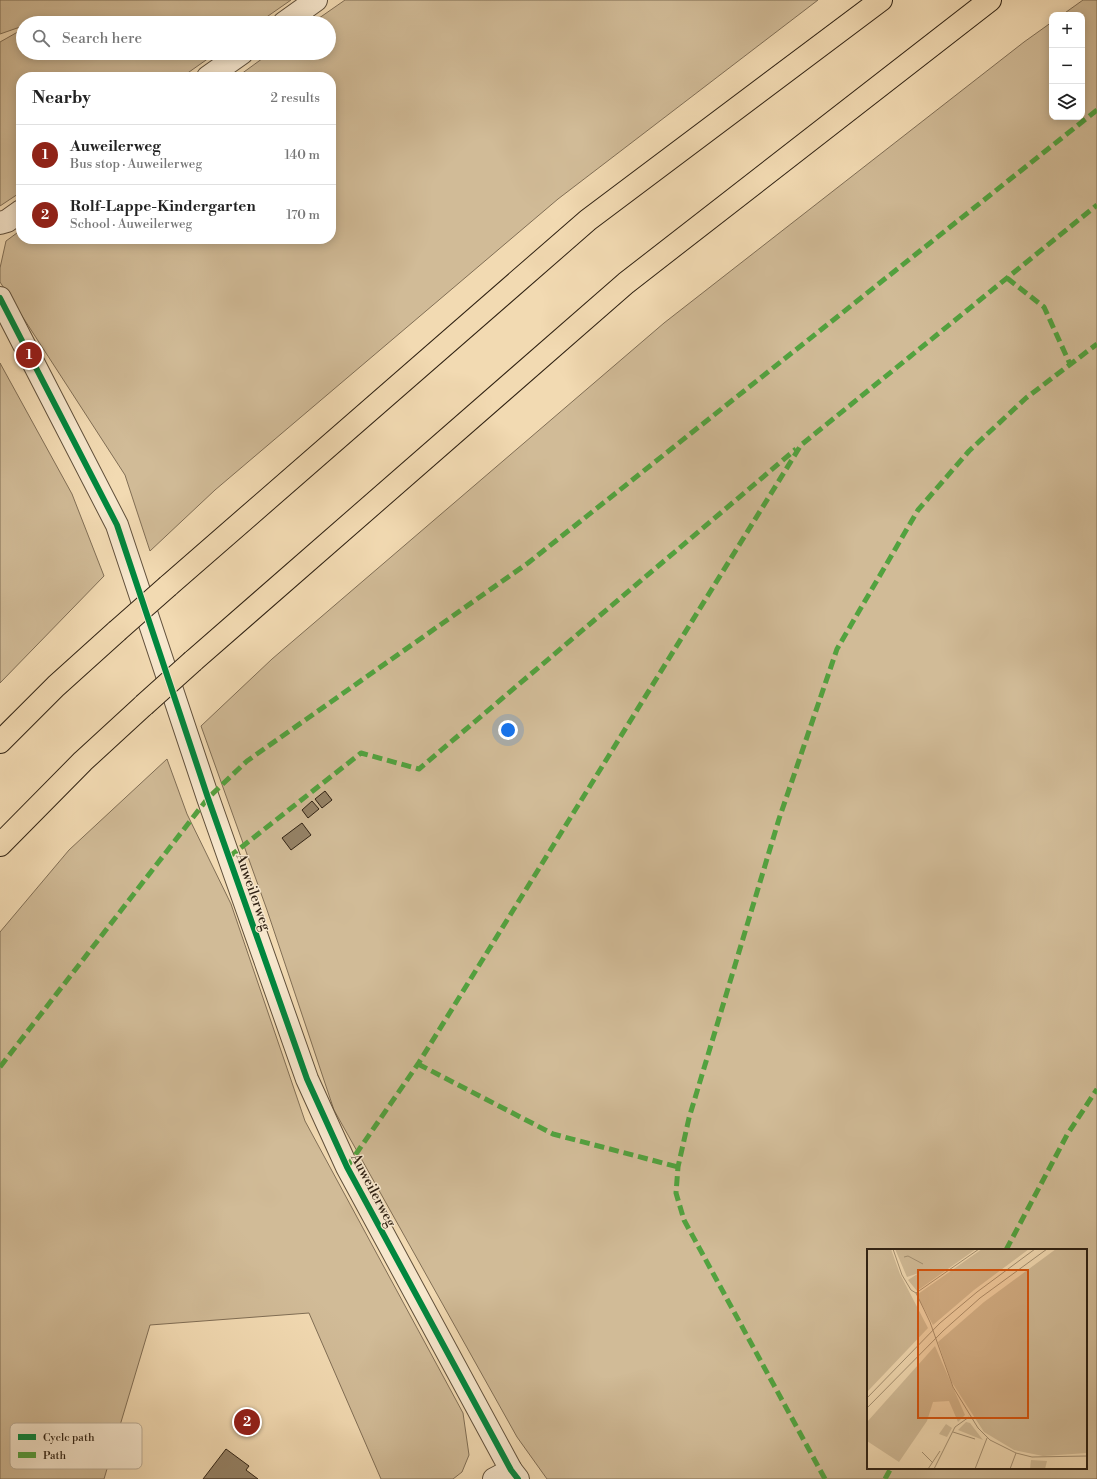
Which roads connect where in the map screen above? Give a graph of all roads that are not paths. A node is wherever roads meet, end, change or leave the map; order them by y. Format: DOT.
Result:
graph roads {
  1 [pos="316,0"];
  2 [pos="881,0"];
  3 [pos="990,0"];
  4 [pos="294,16"];
  5 [pos="232,60"];
  6 [pos="215,72"];
  7 [pos="16,215"];
  8 [pos="0,223"];
  9 [pos="0,298"];
  10 [pos="0,742"];
  11 [pos="0,845"];
  12 [pos="508,1476"];
  1 -- 4 [label="street"];
  2 -- 10 [label="highway, bridge"];
  3 -- 11 [label="highway, bridge"];
  5 -- 6 [label="street"];
  7 -- 8 [label="street"];
  9 -- 12 [label="street, Auweilerweg"];
}
